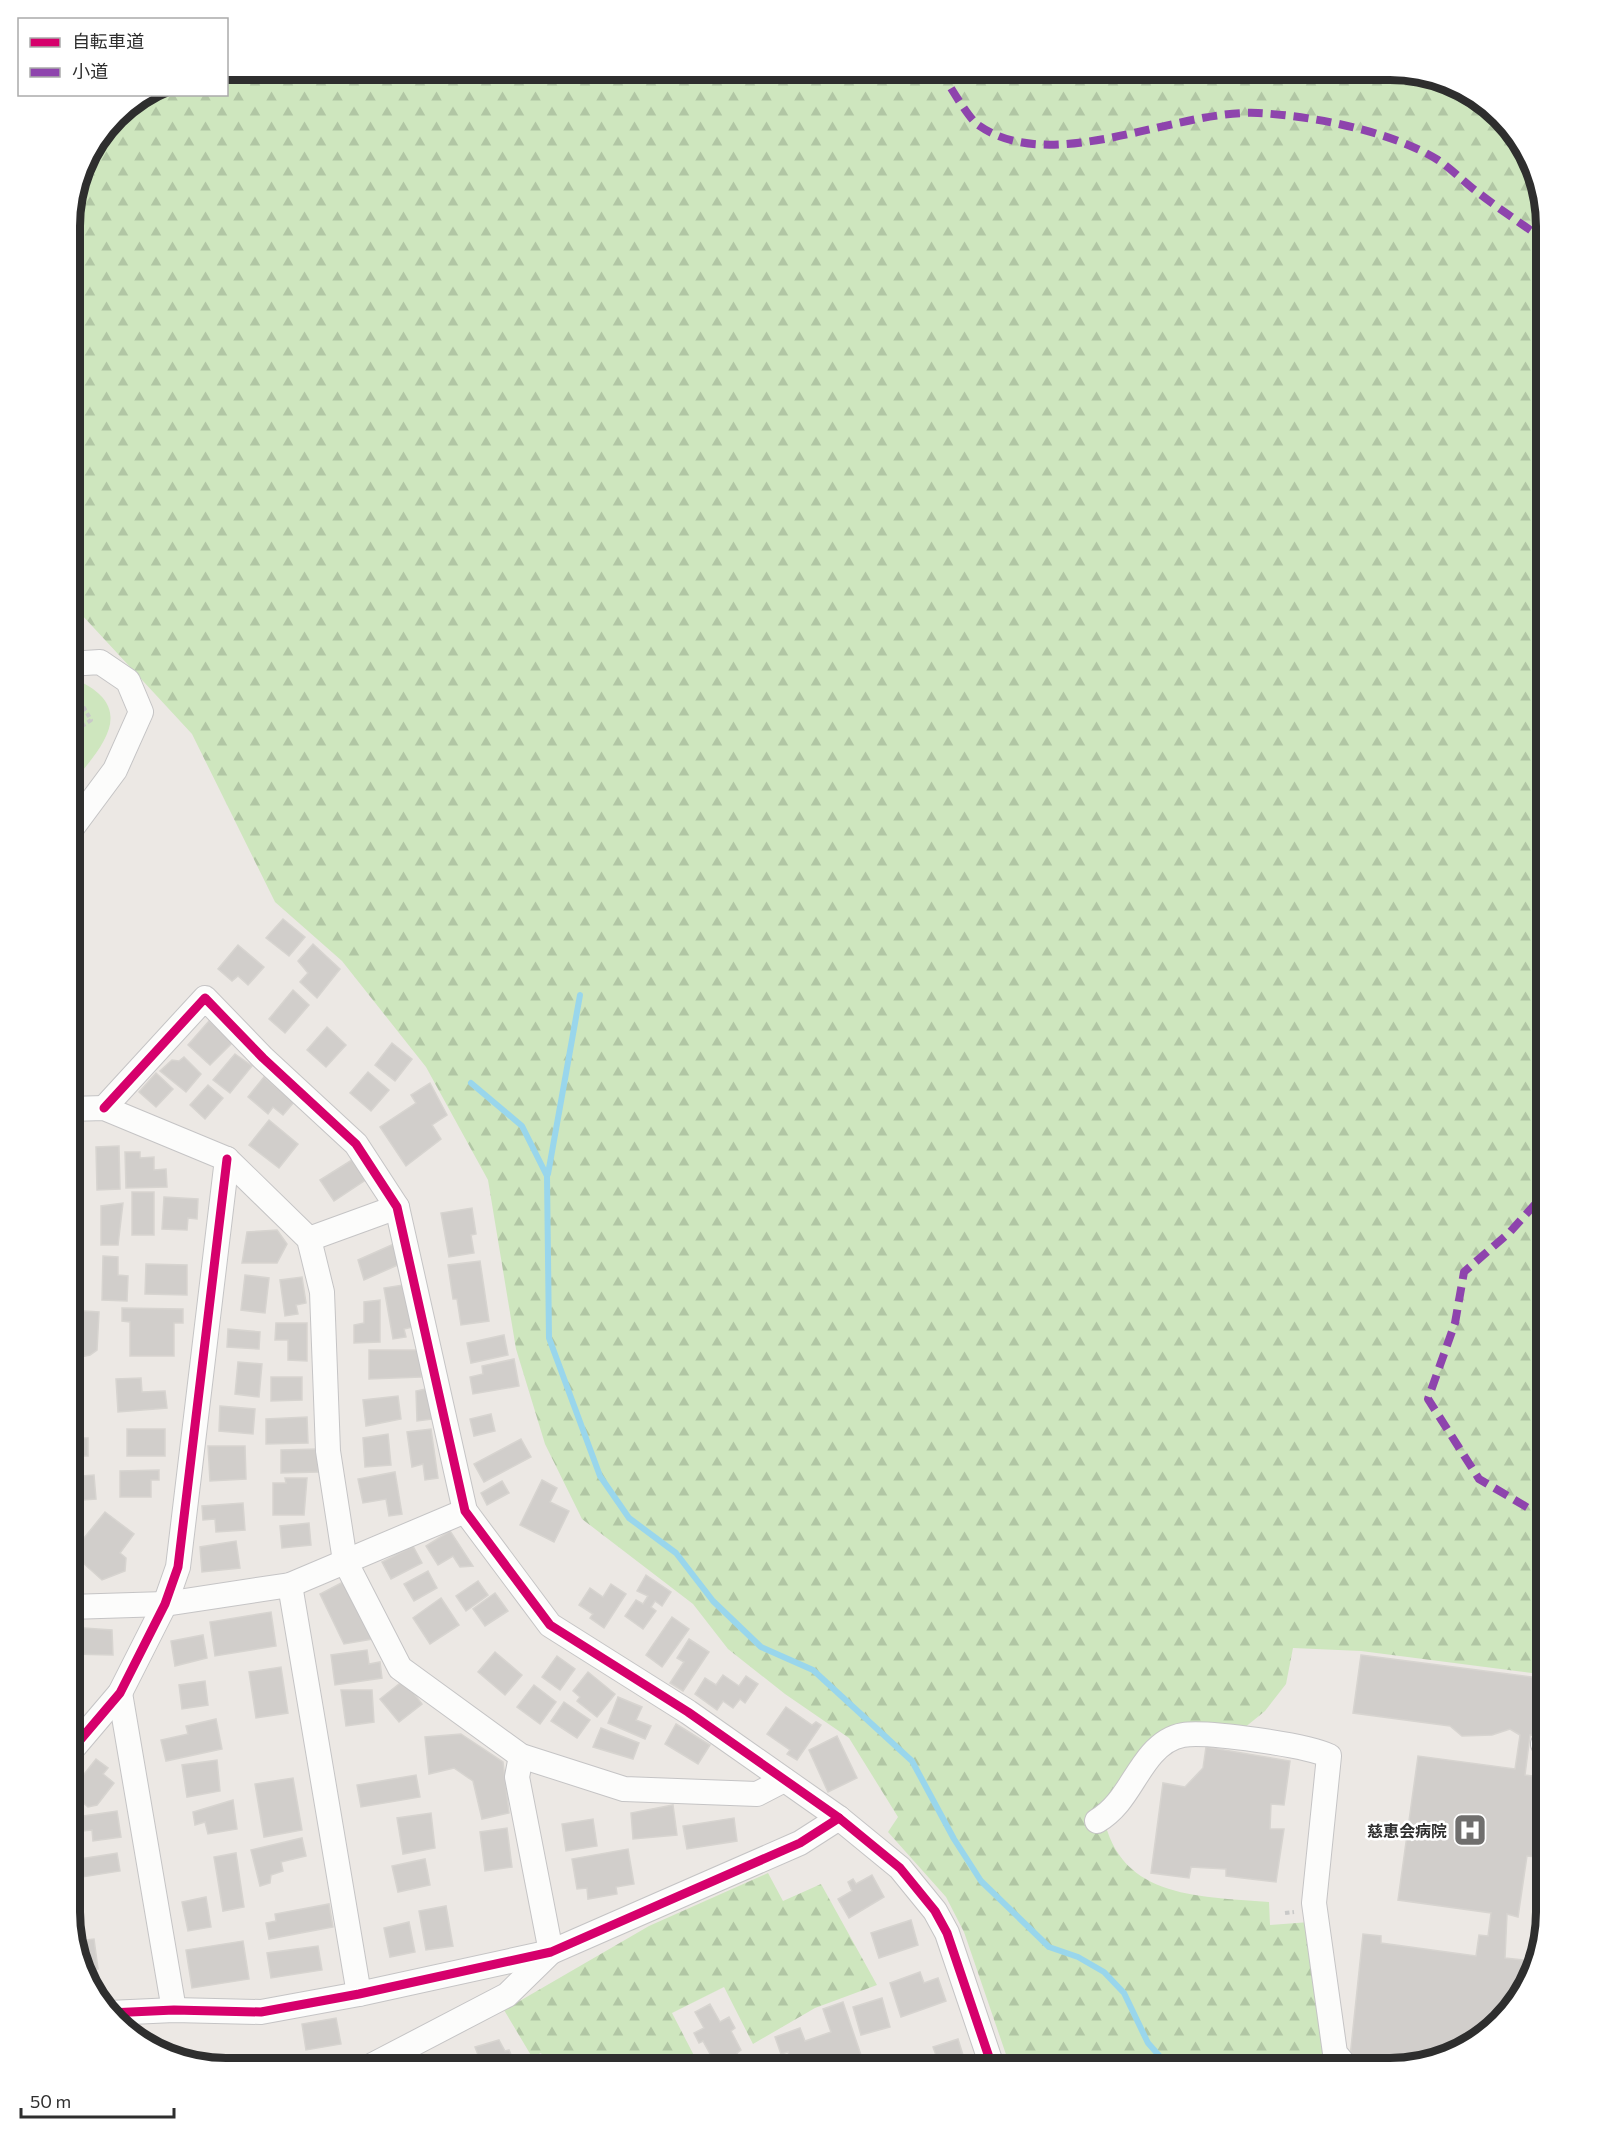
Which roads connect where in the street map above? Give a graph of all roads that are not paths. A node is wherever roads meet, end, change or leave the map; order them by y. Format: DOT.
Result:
graph roads {
  1 [pos="80,663"];
  2 [pos="80,817"];
  3 [pos="104,1108"];
  4 [pos="80,1109"];
  5 [pos="227,1160"];
  6 [pos="398,1207"];
  7 [pos="309,1239"];
  8 [pos="465,1511"];
  9 [pos="345,1561"];
  10 [pos="290,1585"];
  11 [pos="165,1604"];
  12 [pos="80,1607"];
  13 [pos="120,1693"];
  14 [pos="80,1740"];
  15 [pos="521,1756"];
  16 [pos="784,1780"];
  17 [pos="839,1818"];
  18 [pos="1097,1821"];
  19 [pos="551,1952"];
  20 [pos="359,1994"];
  21 [pos="174,2010"];
  22 [pos="120,2013"];
  23 [pos="386,2058"];
  24 [pos="989,2058"];
  25 [pos="1339,2058"];
  1 -- 2 [label="street"];
  3 -- 4 [label="street"];
  3 -- 5 [label="street"];
  3 -- 6 [label="street"];
  5 -- 7 [label="street"];
  5 -- 11 [label="street"];
  6 -- 7 [label="street"];
  6 -- 8 [label="street"];
  7 -- 9 [label="street"];
  8 -- 9 [label="street"];
  8 -- 16 [label="street"];
  9 -- 10 [label="street"];
  9 -- 15 [label="street"];
  10 -- 11 [label="street"];
  10 -- 20 [label="street"];
  11 -- 12 [label="street"];
  11 -- 13 [label="street"];
  13 -- 14 [label="street"];
  13 -- 21 [label="street"];
  15 -- 16 [label="street"];
  15 -- 19 [label="street"];
  16 -- 17 [label="street"];
  17 -- 19 [label="street"];
  17 -- 24 [label="street"];
  18 -- 25 [label="street"];
  19 -- 20 [label="street"];
  19 -- 23 [label="street"];
  20 -- 21 [label="street"];
  21 -- 22 [label="street"];
}
